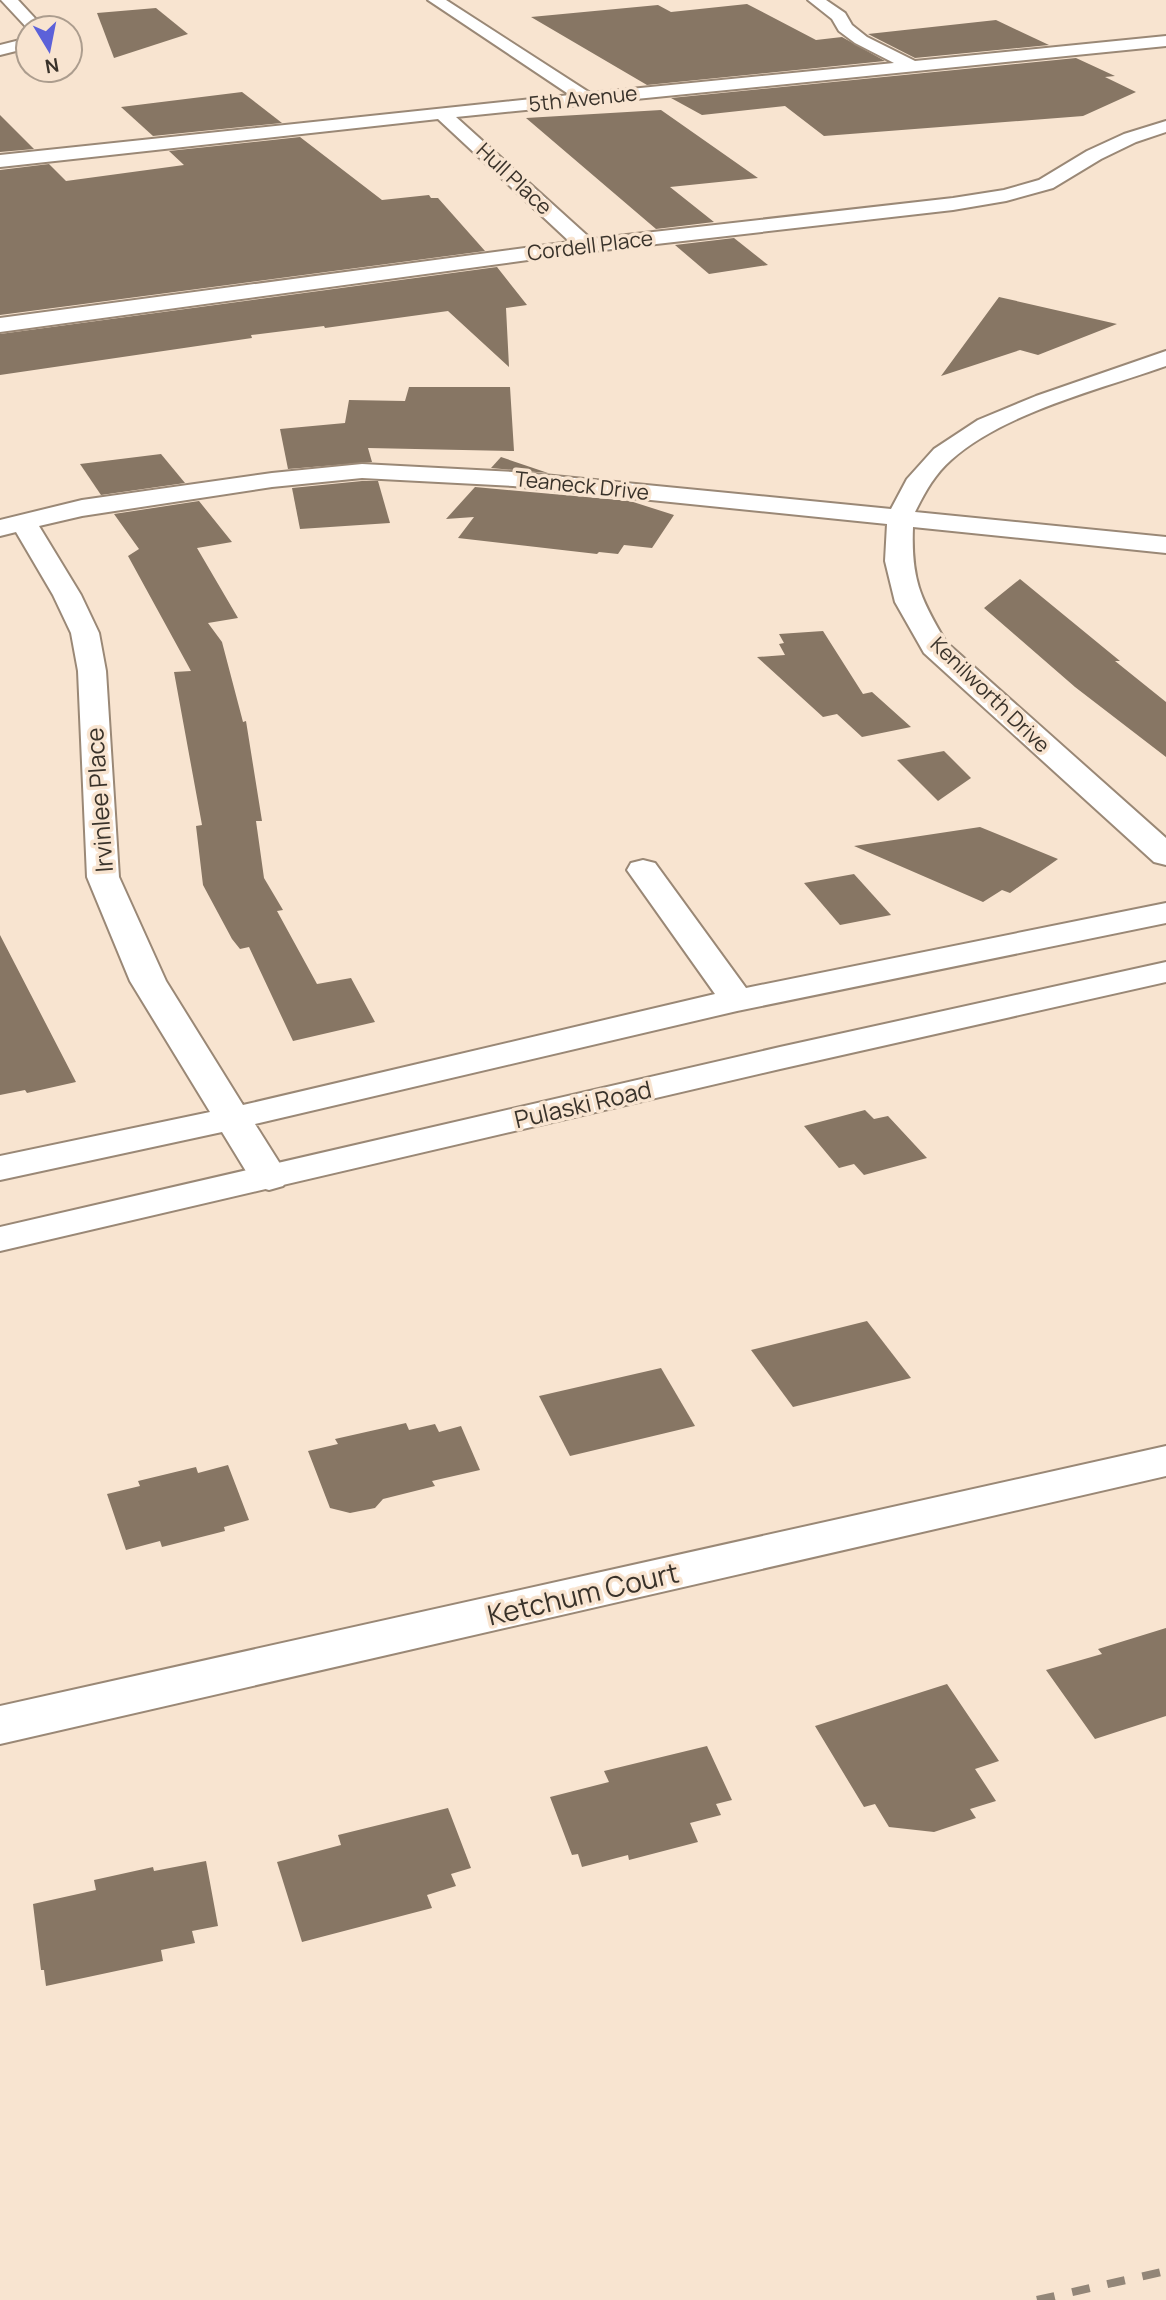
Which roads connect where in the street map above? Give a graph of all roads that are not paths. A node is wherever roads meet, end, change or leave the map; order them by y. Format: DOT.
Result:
graph roads {
  1 [pos="9,0"];
  2 [pos="436,0"];
  3 [pos="816,0"];
  4 [pos="22,14"];
  5 [pos="1166,41"];
  6 [pos="1123,46"];
  7 [pos="1155,60"];
  8 [pos="912,66"];
  9 [pos="586,98"];
  10 [pos="442,113"];
  11 [pos="1166,126"];
  12 [pos="0,161"];
  13 [pos="586,246"];
  14 [pos="0,325"];
  15 [pos="1166,358"];
  16 [pos="900,517"];
  17 [pos="11,525"];
  18 [pos="1166,545"];
  19 [pos="1166,855"];
  20 [pos="643,870"];
  21 [pos="1166,913"];
  22 [pos="1166,972"];
  23 [pos="737,1000"];
  24 [pos="234,1118"];
  25 [pos="0,1168"];
  26 [pos="269,1178"];
  27 [pos="0,1239"];
  28 [pos="1166,1461"];
  29 [pos="0,1725"];
  1 -- 4 [label="street"];
  2 -- 9 [label="street"];
  3 -- 8 [label="street"];
  5 -- 6 [label="street, 5th Avenue"];
  6 -- 7 [label="street"];
  6 -- 8 [label="street, 5th Avenue"];
  8 -- 9 [label="street, 5th Avenue"];
  9 -- 10 [label="street, 5th Avenue"];
  10 -- 12 [label="street, 5th Avenue"];
  10 -- 13 [label="street, Hull Place"];
  11 -- 13 [label="street, Cordell Place"];
  13 -- 14 [label="street, Cordell Place"];
  15 -- 16 [label="street, Kenilworth Drive"];
  16 -- 17 [label="street, Teaneck Drive"];
  16 -- 18 [label="street, Teaneck Drive"];
  16 -- 19 [label="street, Kenilworth Drive"];
  17 -- 24 [label="street, Irvinlee Place"];
  20 -- 23 [label="street"];
  21 -- 23 [label="street"];
  22 -- 26 [label="street, Pulaski Road"];
  23 -- 24 [label="street"];
  24 -- 25 [label="street"];
  24 -- 26 [label="street, Irvinlee Place"];
  26 -- 27 [label="street, Pulaski Road"];
  28 -- 29 [label="street, Ketchum Court"];
}
